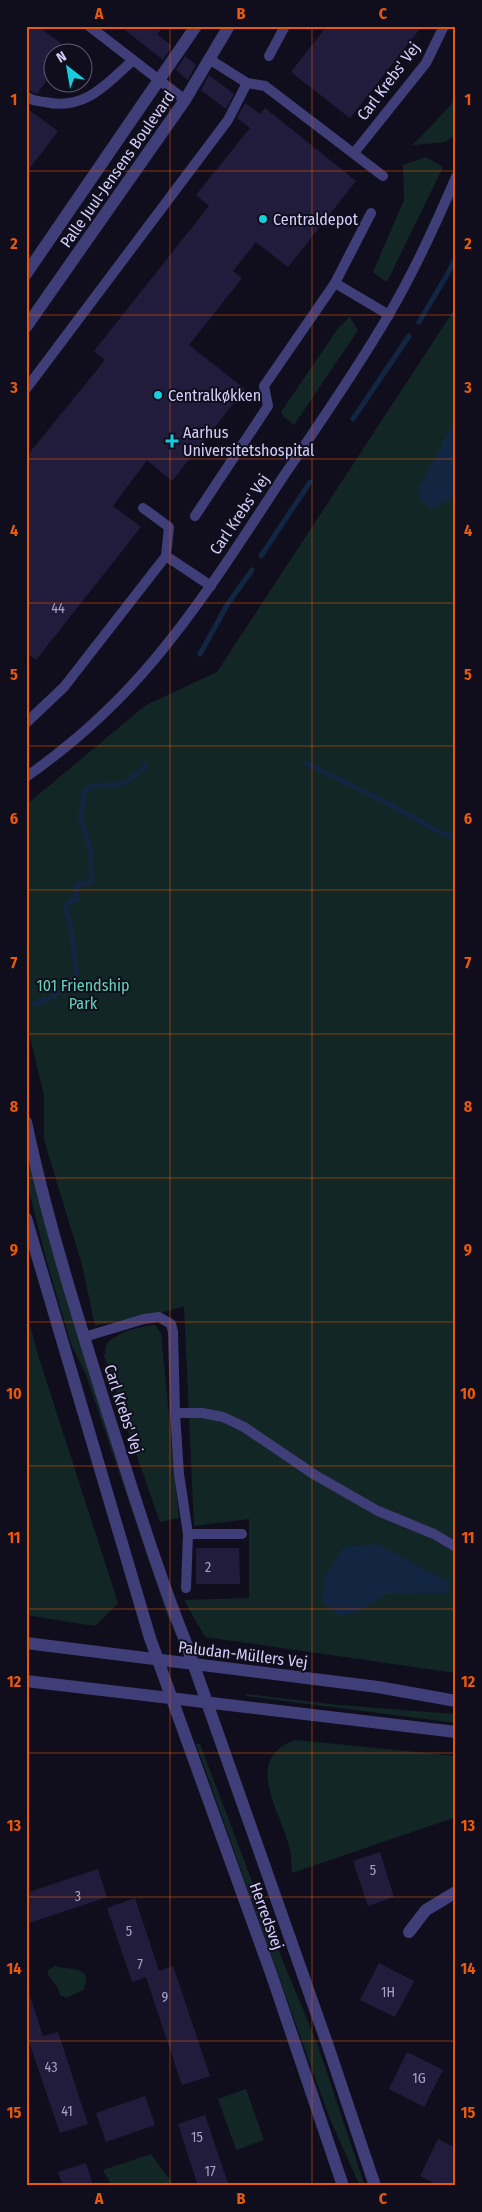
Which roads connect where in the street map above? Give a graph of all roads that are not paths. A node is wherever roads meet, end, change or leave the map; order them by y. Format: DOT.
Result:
graph roads {
  1 [pos="89,26"];
  2 [pos="196,26"];
  3 [pos="230,26"];
  4 [pos="285,26"];
  5 [pos="444,26"];
  6 [pos="269,56"];
  7 [pos="209,59"];
  8 [pos="133,60"];
  9 [pos="160,80"];
  10 [pos="247,83"];
  11 [pos="26,96"];
  12 [pos="185,100"];
  13 [pos="354,153"];
  14 [pos="383,176"];
  15 [pos="456,177"];
  16 [pos="371,213"];
  17 [pos="26,274"];
  18 [pos="335,283"];
  19 [pos="389,315"];
  20 [pos="26,327"];
  21 [pos="26,389"];
  22 [pos="143,508"];
  23 [pos="195,516"];
  24 [pos="166,556"];
  25 [pos="211,586"];
  26 [pos="26,723"];
  27 [pos="26,777"];
  28 [pos="26,1122"];
  29 [pos="26,1218"];
  30 [pos="84,1337"];
  31 [pos="174,1413"];
  32 [pos="188,1534"];
  33 [pos="242,1534"];
  34 [pos="456,1547"];
  35 [pos="186,1588"];
  36 [pos="26,1643"];
  37 [pos="157,1659"];
  38 [pos="193,1664"];
  39 [pos="26,1680"];
  40 [pos="170,1698"];
  41 [pos="456,1701"];
  42 [pos="206,1702"];
  43 [pos="456,1732"];
  44 [pos="456,1892"];
  45 [pos="409,1932"];
  46 [pos="343,2186"];
  47 [pos="375,2186"];
  1 -- 8 [label="lane"];
  2 -- 9 [label="street, Palle Juul-Jensens Boulevard"];
  3 -- 7 [label="street, Palle Juul-Jensens Boulevard"];
  4 -- 6 [label="lane"];
  5 -- 13 [label="lane, Carl Krebs' Vej"];
  7 -- 10 [label="lane"];
  7 -- 12 [label="street, Palle Juul-Jensens Boulevard"];
  8 -- 9 [label="lane"];
  8 -- 11 [label="lane"];
  9 -- 12 [label="lane"];
  9 -- 17 [label="street, Palle Juul-Jensens Boulevard"];
  10 -- 13 [label="lane"];
  10 -- 21 [label="lane"];
  12 -- 20 [label="street, Palle Juul-Jensens Boulevard"];
  13 -- 14 [label="lane"];
  15 -- 19 [label="lane, Carl Krebs' Vej"];
  16 -- 18 [label="lane"];
  18 -- 19 [label="lane"];
  18 -- 23 [label="lane"];
  19 -- 25 [label="lane, Carl Krebs' Vej"];
  22 -- 24 [label="lane"];
  24 -- 25 [label="lane"];
  24 -- 26 [label="lane"];
  25 -- 27 [label="lane, Carl Krebs' Vej"];
  28 -- 30 [label="street, Carl Krebs' Vej"];
  29 -- 37 [label="street"];
  30 -- 31 [label="lane"];
  30 -- 38 [label="street, Carl Krebs' Vej"];
  31 -- 32 [label="lane"];
  31 -- 34 [label="lane"];
  32 -- 33 [label="lane"];
  32 -- 35 [label="lane"];
  36 -- 37 [label="street, Paludan-Müllers Vej"];
  37 -- 38 [label="street, Paludan-Müllers Vej"];
  37 -- 40 [label="street, Herredsvej"];
  38 -- 41 [label="street, Paludan-Müllers Vej"];
  38 -- 42 [label="street, Carl Krebs' Vej"];
  39 -- 40 [label="street"];
  40 -- 42 [label="street"];
  40 -- 46 [label="street, Herredsvej"];
  42 -- 43 [label="street"];
  42 -- 47 [label="street, Herredsvej"];
  44 -- 45 [label="street"];
}
